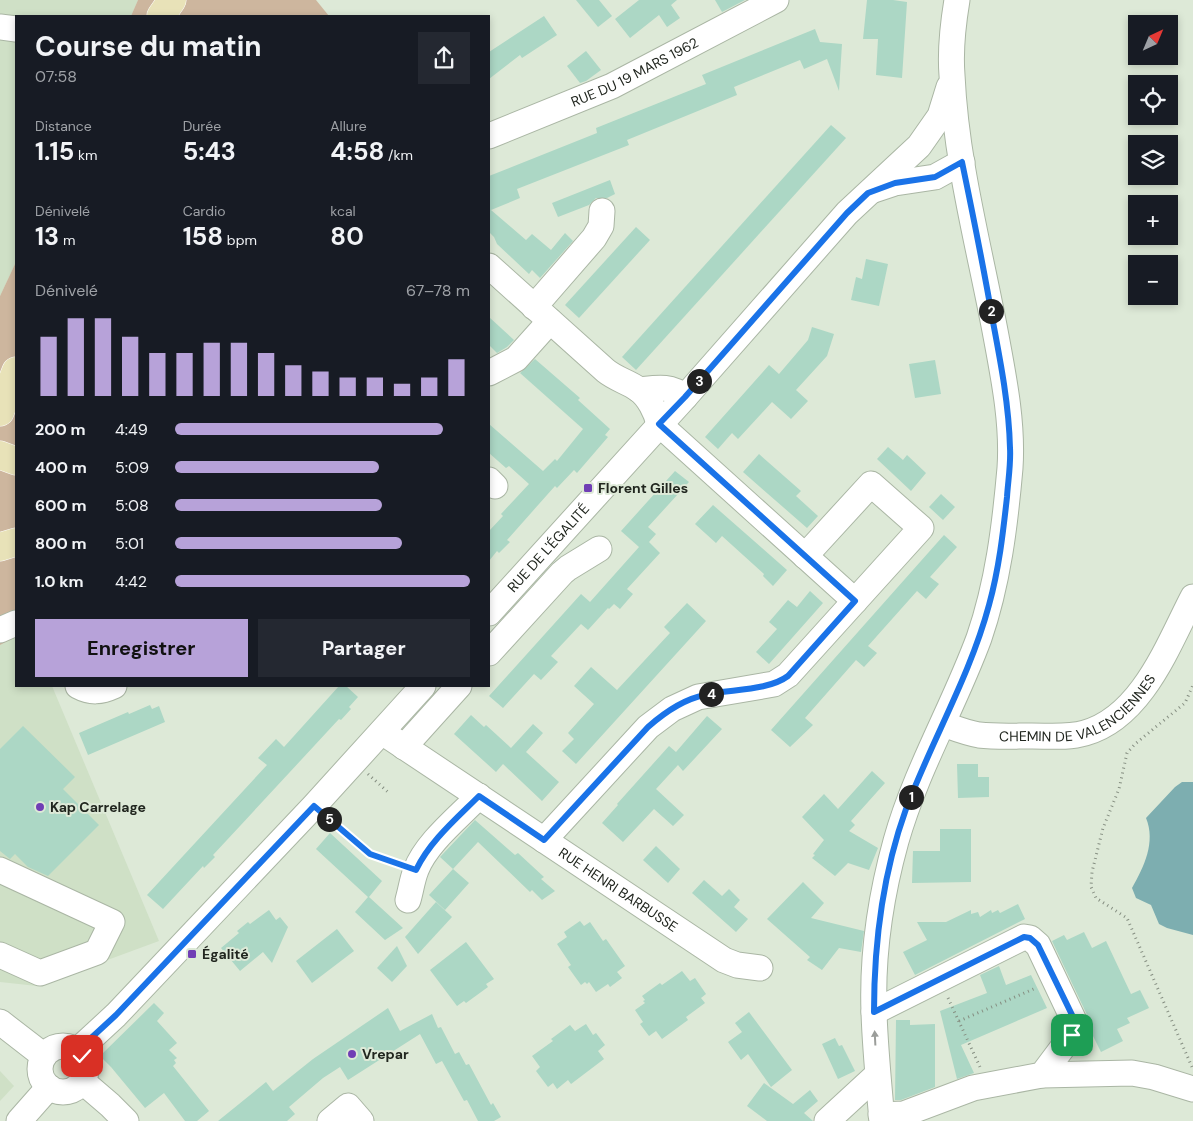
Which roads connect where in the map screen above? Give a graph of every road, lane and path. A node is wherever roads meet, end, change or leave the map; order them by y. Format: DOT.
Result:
graph roads {
  1 [pos="172,0"];
  2 [pos="776,0"];
  3 [pos="957,0"];
  4 [pos="162,15"];
  5 [pos="0,27"];
  6 [pos="15,29"];
  7 [pos="952,74"];
  8 [pos="490,136"];
  9 [pos="910,156"];
  10 [pos="962,162"];
  11 [pos="868,193"];
  12 [pos="602,211"];
  13 [pos="490,267"];
  14 [pos="542,314"];
  15 [pos="490,372"];
  16 [pos="15,383"];
  17 [pos="639,390"];
  18 [pos="685,397"];
  19 [pos="0,412"];
  20 [pos="659,424"];
  21 [pos="0,455"];
  22 [pos="15,461"];
  23 [pos="15,542"];
  24 [pos="0,547"];
  25 [pos="599,549"];
  26 [pos="806,556"];
  27 [pos="1193,597"];
  28 [pos="855,601"];
  29 [pos="490,612"];
  30 [pos="15,623"];
  31 [pos="0,630"];
  32 [pos="490,652"];
  33 [pos="1193,685"];
  34 [pos="80,687"];
  35 [pos="112,687"];
  36 [pos="422,687"];
  37 [pos="458,687"];
  38 [pos="943,724"];
  39 [pos="382,732"];
  40 [pos="404,747"];
  41 [pos="354,762"];
  42 [pos="389,793"];
  43 [pos="479,796"];
  44 [pos="314,806"];
  45 [pos="544,840"];
  46 [pos="0,870"];
  47 [pos="416,870"];
  48 [pos="408,900"];
  49 [pos="0,955"];
  50 [pos="760,968"];
  51 [pos="940,979"];
  52 [pos="1055,980"];
  53 [pos="874,1012"];
  54 [pos="959,1021"];
  55 [pos="0,1022"];
  56 [pos="77,1051"];
  57 [pos="44,1056"];
  58 [pos="1193,1069"];
  59 [pos="877,1075"];
  60 [pos="1042,1075"];
  61 [pos="82,1081"];
  62 [pos="988,1085"];
  63 [pos="49,1087"];
  64 [pos="1193,1089"];
  65 [pos="881,1118"];
  66 [pos="19,1121"];
  67 [pos="126,1121"];
  68 [pos="330,1121"];
  69 [pos="360,1121"];
  70 [pos="827,1121"];
  1 -- 4 [label="main road"];
  2 -- 8 [label="street, RUE DU 19 MARS 1962"];
  3 -- 7 [label="street"];
  5 -- 6 [label="street"];
  7 -- 9 [label="street, RUE DE L'ÉGALITÉ"];
  7 -- 10 [label="street"];
  9 -- 10 [label="street, RUE DE L'ÉGALITÉ"];
  9 -- 11 [label="street, RUE DE L'ÉGALITÉ"];
  10 -- 11 [label="street, RUE DE L'ÉGALITÉ"];
  10 -- 38 [label="street"];
  11 -- 18 [label="street, RUE DE L'ÉGALITÉ"];
  12 -- 14 [label="street"];
  13 -- 14 [label="street"];
  14 -- 15 [label="street"];
  14 -- 17 [label="street"];
  16 -- 19 [label="main road"];
  17 -- 18 [label="street"];
  17 -- 20 [label="street"];
  18 -- 20 [label="street, RUE DE L'ÉGALITÉ"];
  20 -- 26 [label="street"];
  20 -- 29 [label="street, RUE DE L'ÉGALITÉ"];
  21 -- 22 [label="main road"];
  23 -- 24 [label="main road"];
  25 -- 32 [label="street"];
  26 -- 28 [label="street"];
  26 -- 28 [label="street"];
  27 -- 38 [label="street, CHEMIN DE VALENCIENNES"];
  28 -- 45 [label="street"];
  30 -- 31 [label="street"];
  33 -- 58 [label="path"];
  34 -- 35 [label="street"];
  36 -- 39 [label="street"];
  37 -- 40 [label="street"];
  38 -- 53 [label="street"];
  39 -- 40 [label="street, RUE HENRI BARBUSSE"];
  39 -- 41 [label="street"];
  40 -- 43 [label="street, RUE HENRI BARBUSSE"];
  41 -- 42 [label="path"];
  41 -- 44 [label="street"];
  43 -- 45 [label="street, RUE HENRI BARBUSSE"];
  43 -- 47 [label="street"];
  44 -- 47 [label="path"];
  44 -- 56 [label="street"];
  45 -- 50 [label="street, RUE HENRI BARBUSSE"];
  46 -- 49 [label="street"];
  47 -- 48 [label="street"];
  51 -- 52 [label="street"];
  51 -- 53 [label="street"];
  51 -- 54 [label="path"];
  52 -- 54 [label="path"];
  52 -- 60 [label="street"];
  59 -- 53 [label="street, one-way"];
  54 -- 62 [label="path"];
  55 -- 57 [label="street"];
  56 -- 57 [label="street"];
  56 -- 61 [label="street"];
  57 -- 63 [label="street"];
  59 -- 65 [label="street"];
  59 -- 70 [label="street"];
  60 -- 62 [label="street"];
  60 -- 64 [label="street"];
  61 -- 63 [label="street"];
  61 -- 67 [label="street"];
  62 -- 65 [label="street"];
  63 -- 66 [label="street"];
  68 -- 69 [label="street"];
}
